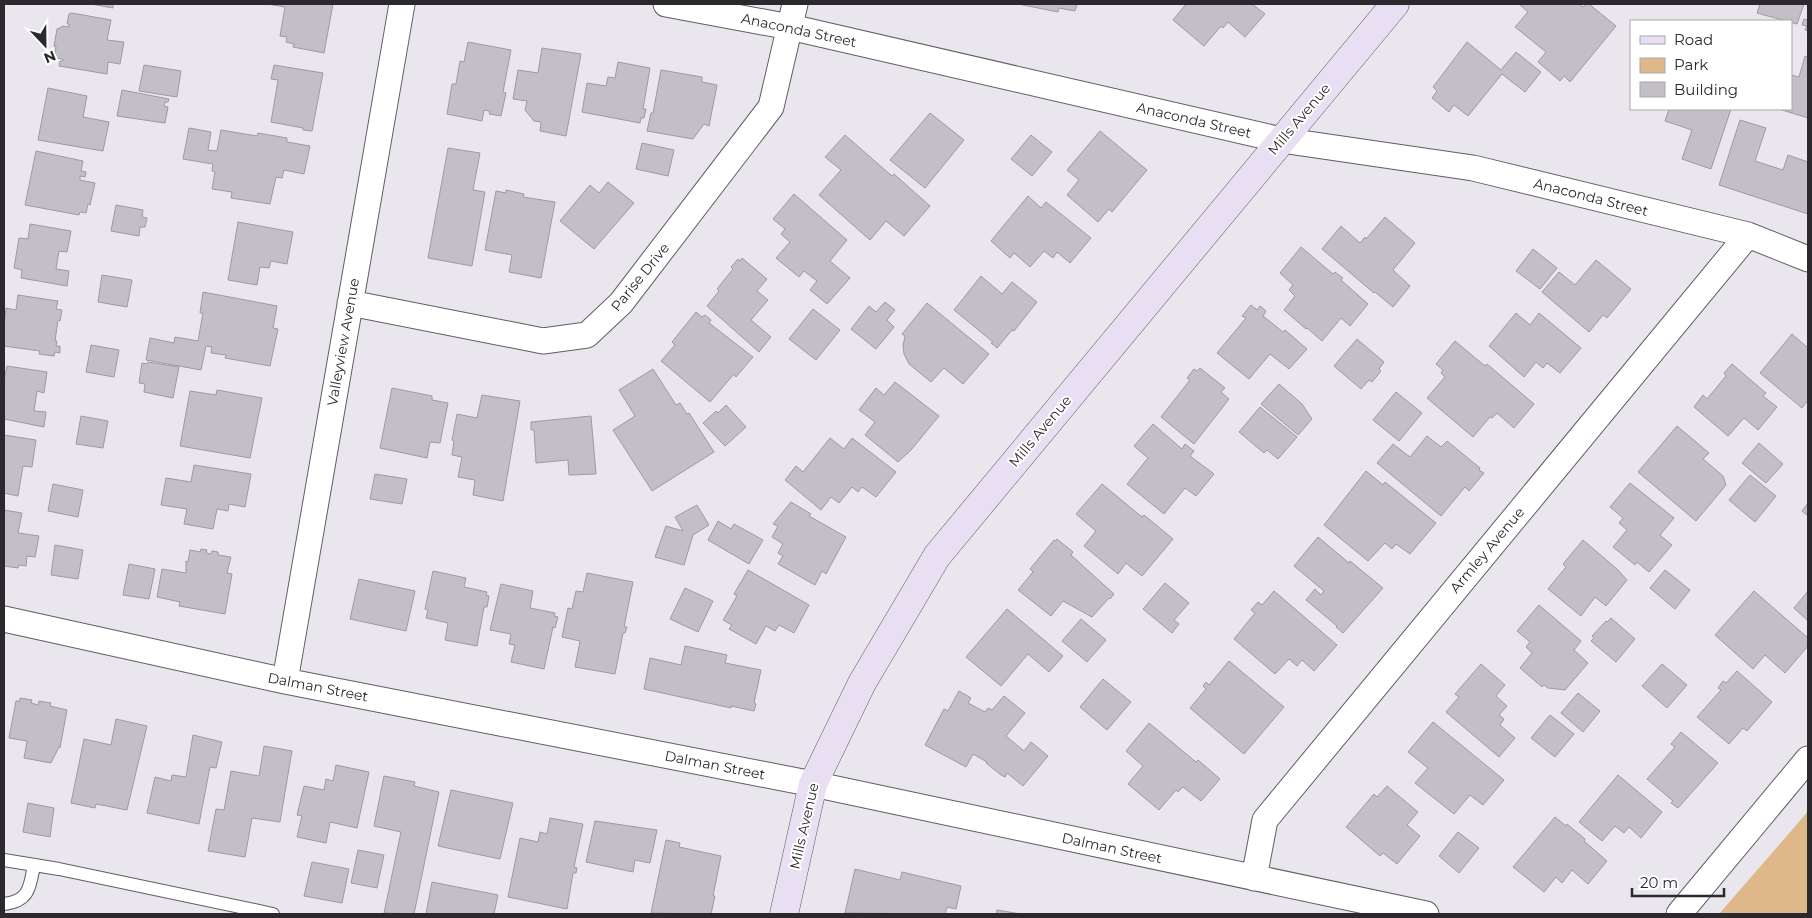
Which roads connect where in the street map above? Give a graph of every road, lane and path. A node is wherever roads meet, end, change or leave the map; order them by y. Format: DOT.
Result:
graph roads {
  1 [pos="402,4"];
  2 [pos="666,4"];
  3 [pos="1395,4"];
  4 [pos="793,15"];
  5 [pos="1282,140"];
  6 [pos="1748,235"];
  7 [pos="1808,259"];
  8 [pos="350,303"];
  9 [pos="4,619"];
  10 [pos="285,681"];
  11 [pos="1808,759"];
  12 [pos="813,784"];
  13 [pos="4,860"];
  14 [pos="34,865"];
  15 [pos="1254,878"];
  16 [pos="4,904"];
  17 [pos="273,914"];
  18 [pos="784,914"];
  19 [pos="1426,914"];
  20 [pos="1679,914"];
  1 -- 8 [label="street, Valleyview Avenue"];
  2 -- 4 [label="street, Anaconda Street"];
  3 -- 5 [label="street, Mills Avenue"];
  4 -- 5 [label="street, Anaconda Street"];
  4 -- 8 [label="street, Parise Drive"];
  5 -- 6 [label="street, Anaconda Street"];
  5 -- 12 [label="street, Mills Avenue"];
  6 -- 7 [label="street, Anaconda Street"];
  6 -- 15 [label="street, Armley Avenue"];
  8 -- 10 [label="street, Valleyview Avenue"];
  9 -- 10 [label="street, Dalman Street"];
  10 -- 12 [label="street, Dalman Street"];
  11 -- 20 [label="street"];
  12 -- 15 [label="street, Dalman Street"];
  12 -- 18 [label="street, Mills Avenue"];
  13 -- 14 [label="lane"];
  14 -- 16 [label="lane"];
  14 -- 17 [label="lane"];
  15 -- 19 [label="street, Dalman Street"];
}
